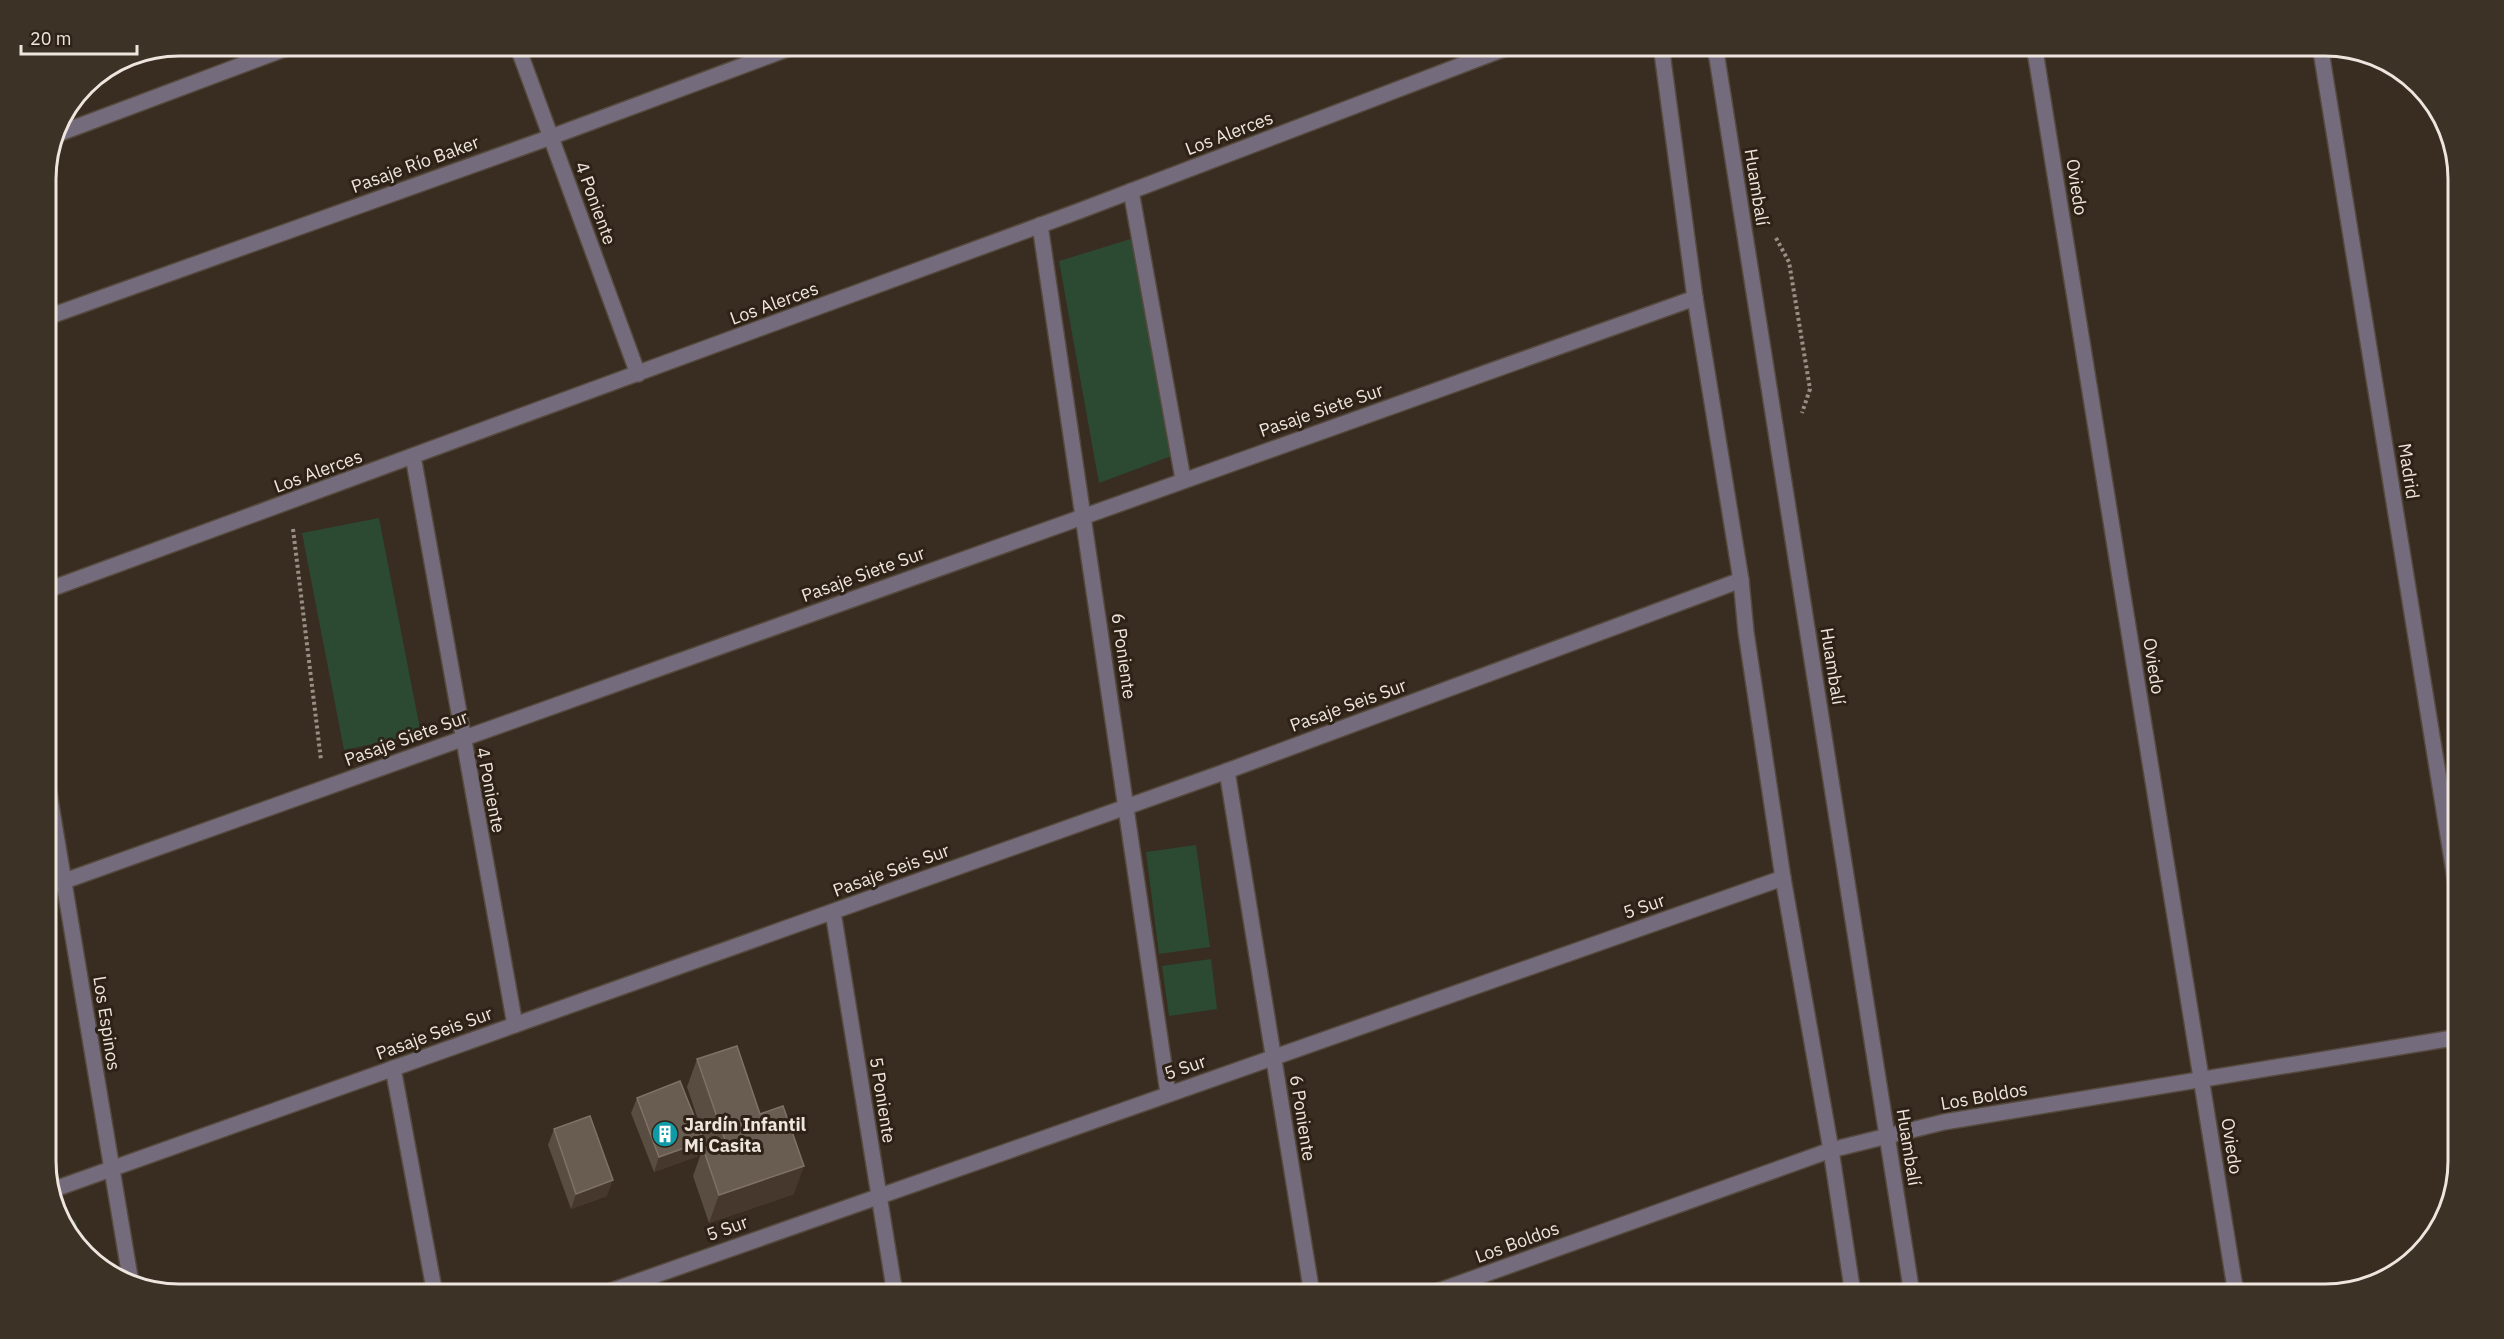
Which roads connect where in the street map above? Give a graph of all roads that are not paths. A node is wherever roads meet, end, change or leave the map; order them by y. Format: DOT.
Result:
graph roads {
  1 [pos="266,56"];
  2 [pos="521,56"];
  3 [pos="768,56"];
  4 [pos="1485,56"];
  5 [pos="1662,56"];
  6 [pos="1717,56"];
  7 [pos="2036,56"];
  8 [pos="2322,56"];
  9 [pos="65,131"];
  10 [pos="551,137"];
  11 [pos="1131,191"];
  12 [pos="1040,225"];
  13 [pos="1695,298"];
  14 [pos="56,314"];
  15 [pos="638,374"];
  16 [pos="413,456"];
  17 [pos="1183,479"];
  18 [pos="1083,516"];
  19 [pos="1741,580"];
  20 [pos="56,587"];
  21 [pos="462,738"];
  22 [pos="1227,771"];
  23 [pos="1126,807"];
  24 [pos="56,834"];
  25 [pos="2448,835"];
  26 [pos="1783,878"];
  27 [pos="64,881"];
  28 [pos="56,884"];
  29 [pos="833,912"];
  30 [pos="515,1024"];
  31 [pos="2448,1039"];
  32 [pos="1274,1057"];
  33 [pos="393,1068"];
  34 [pos="2201,1080"];
  35 [pos="1168,1093"];
  36 [pos="1888,1136"];
  37 [pos="1831,1150"];
  38 [pos="111,1168"];
  39 [pos="59,1188"];
  40 [pos="879,1194"];
  41 [pos="129,1273"];
  42 [pos="433,1284"];
  43 [pos="630,1284"];
  44 [pos="893,1284"];
  45 [pos="1310,1284"];
  46 [pos="1458,1284"];
  47 [pos="1851,1284"];
  48 [pos="1910,1284"];
  49 [pos="2234,1284"];
  1 -- 9 [label="street"];
  2 -- 10 [label="street, 4 Poniente"];
  3 -- 10 [label="street, Pasaje Río Baker"];
  4 -- 11 [label="street, Los Alerces"];
  5 -- 13 [label="street"];
  6 -- 36 [label="street, Huambalí"];
  7 -- 34 [label="street, Oviedo"];
  8 -- 25 [label="street, Madrid"];
  10 -- 14 [label="street, Pasaje Río Baker"];
  10 -- 15 [label="street, 4 Poniente"];
  11 -- 12 [label="street, Los Alerces"];
  11 -- 17 [label="street"];
  12 -- 15 [label="street, Los Alerces"];
  12 -- 18 [label="street, 6 Poniente"];
  13 -- 17 [label="street, Pasaje Siete Sur"];
  13 -- 19 [label="street"];
  15 -- 16 [label="street, Los Alerces"];
  16 -- 20 [label="street, Los Alerces"];
  16 -- 21 [label="street, 4 Poniente"];
  17 -- 18 [label="street, Pasaje Siete Sur"];
  18 -- 21 [label="street, Pasaje Siete Sur"];
  18 -- 23 [label="street, 6 Poniente"];
  19 -- 22 [label="street, Pasaje Seis Sur"];
  19 -- 26 [label="street"];
  21 -- 27 [label="street, Pasaje Siete Sur"];
  21 -- 30 [label="street, 4 Poniente"];
  22 -- 23 [label="street, Pasaje Seis Sur"];
  22 -- 32 [label="street, 6 Poniente"];
  23 -- 29 [label="street, Pasaje Seis Sur"];
  23 -- 35 [label="street, 6 Poniente"];
  24 -- 27 [label="street, Los Espinos"];
  26 -- 32 [label="street, 5 Sur"];
  26 -- 37 [label="street"];
  27 -- 28 [label="street, Pasaje Siete Sur"];
  27 -- 38 [label="street, Los Espinos"];
  29 -- 30 [label="street, Pasaje Seis Sur"];
  29 -- 40 [label="street, 5 Poniente"];
  30 -- 33 [label="street, Pasaje Seis Sur"];
  31 -- 34 [label="street, Los Boldos"];
  32 -- 35 [label="street, 5 Sur"];
  32 -- 45 [label="street, 6 Poniente"];
  33 -- 38 [label="street, Pasaje Seis Sur"];
  33 -- 42 [label="street"];
  34 -- 36 [label="street, Los Boldos"];
  34 -- 49 [label="street, Oviedo"];
  35 -- 40 [label="street, 5 Sur"];
  36 -- 37 [label="street, Los Boldos"];
  36 -- 48 [label="street, Huambalí"];
  37 -- 46 [label="street, Los Boldos"];
  37 -- 47 [label="street"];
  38 -- 39 [label="street, Pasaje Seis Sur"];
  38 -- 41 [label="street, Los Espinos"];
  40 -- 43 [label="street, 5 Sur"];
  40 -- 44 [label="street, 5 Poniente"];
}
